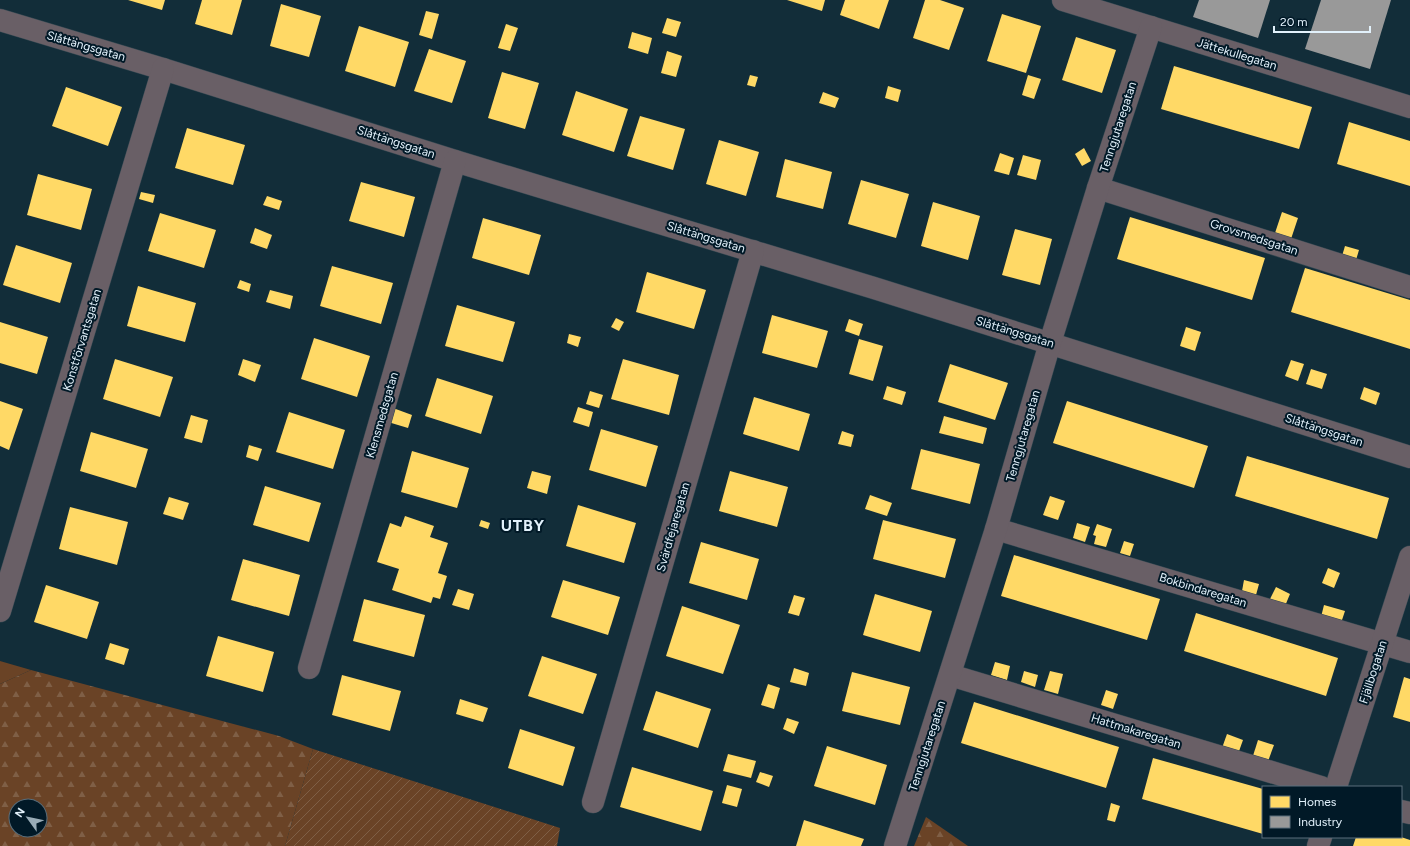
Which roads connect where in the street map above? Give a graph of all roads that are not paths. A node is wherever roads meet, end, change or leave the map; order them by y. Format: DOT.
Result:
graph roads {
  1 [pos="1064,0"];
  2 [pos="0,20"];
  3 [pos="1151,27"];
  4 [pos="163,69"];
  5 [pos="1410,107"];
  6 [pos="455,161"];
  7 [pos="1098,188"];
  8 [pos="753,251"];
  9 [pos="1410,287"];
  10 [pos="1050,343"];
  11 [pos="1410,457"];
  12 [pos="996,529"];
  13 [pos="1410,557"];
  14 [pos="0,611"];
  15 [pos="1381,644"];
  16 [pos="1410,652"];
  17 [pos="309,668"];
  18 [pos="950,675"];
  19 [pos="1318,786"];
  20 [pos="1336,786"];
  21 [pos="593,802"];
  22 [pos="895,846"];
  1 -- 3 [label="street, Jättekullegatan"];
  2 -- 4 [label="street, Slåttängsgatan"];
  3 -- 5 [label="street, Jättekullegatan"];
  3 -- 7 [label="street, Tenngjutaregatan"];
  4 -- 6 [label="street, Slåttängsgatan"];
  4 -- 14 [label="street, Konstförvantsgatan"];
  6 -- 8 [label="street, Slåttängsgatan"];
  6 -- 17 [label="street, Klensmedsgatan"];
  7 -- 9 [label="street, Grovsmedsgatan"];
  7 -- 10 [label="street, Tenngjutaregatan"];
  8 -- 10 [label="street, Slåttängsgatan"];
  8 -- 21 [label="street, Svärdfejaregatan"];
  10 -- 11 [label="street, Slåttängsgatan"];
  10 -- 12 [label="street, Tenngjutaregatan"];
  12 -- 15 [label="street, Bokbindaregatan"];
  12 -- 18 [label="street, Tenngjutaregatan"];
  13 -- 15 [label="street, Fjällbogatan"];
  15 -- 16 [label="street, Bokbindaregatan"];
  15 -- 20 [label="street, Fjällbogatan"];
  18 -- 19 [label="street, Hattmakaregatan"];
  18 -- 22 [label="street, Tenngjutaregatan"];
}
